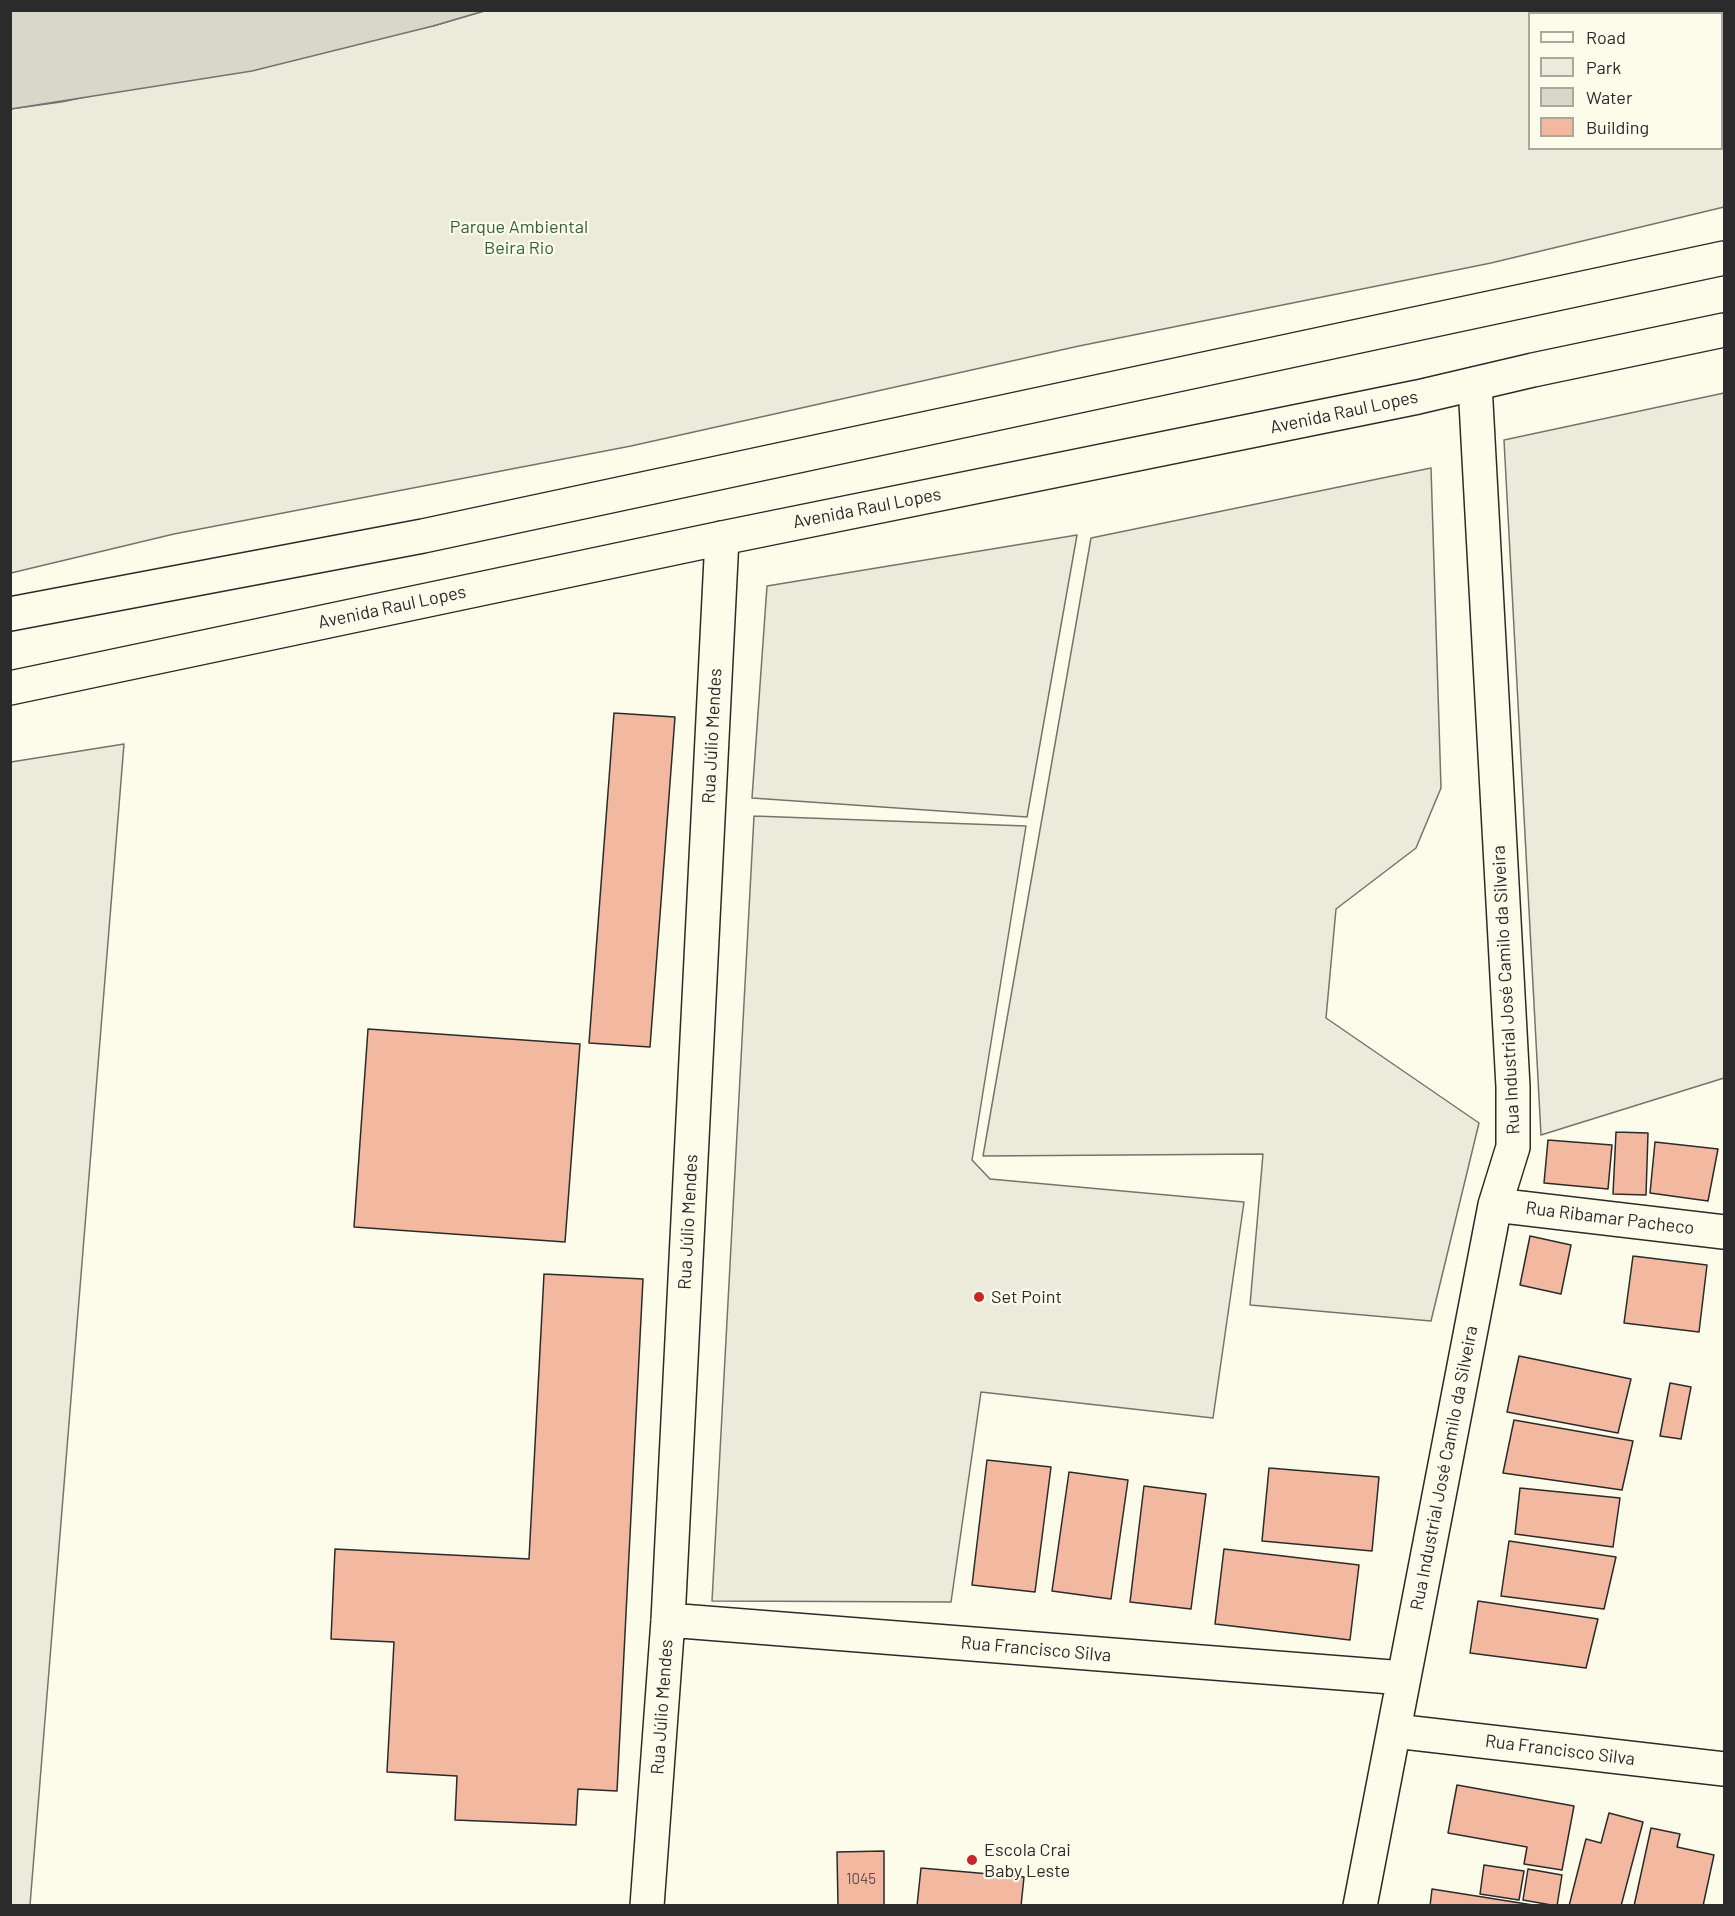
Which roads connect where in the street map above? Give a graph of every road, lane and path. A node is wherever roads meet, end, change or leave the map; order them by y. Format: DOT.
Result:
graph roads {
  1 [pos="1725,258"];
  2 [pos="1725,330"];
  3 [pos="1476,384"];
  4 [pos="722,538"];
  5 [pos="10,614"];
  6 [pos="10,688"];
  7 [pos="1495,1205"];
  8 [pos="1725,1232"];
  9 [pos="668,1620"];
  10 [pos="1404,1678"];
  11 [pos="1395,1731"];
  12 [pos="1725,1769"];
  13 [pos="647,1905"];
  14 [pos="1360,1905"];
  1 -- 5 [label="street"];
  2 -- 3 [label="street, Avenida Raul Lopes"];
  3 -- 4 [label="street, Avenida Raul Lopes"];
  3 -- 7 [label="street, Rua Industrial José Camilo da Silveira"];
  4 -- 6 [label="street, Avenida Raul Lopes"];
  4 -- 9 [label="street, Rua Júlio Mendes"];
  7 -- 8 [label="street, Rua Ribamar Pacheco"];
  7 -- 10 [label="street, Rua Industrial José Camilo da Silveira"];
  9 -- 10 [label="street, Rua Francisco Silva"];
  9 -- 13 [label="street, Rua Júlio Mendes"];
  10 -- 11 [label="street, Rua Industrial José Camilo da Silveira"];
  11 -- 12 [label="street, Rua Francisco Silva"];
  11 -- 14 [label="street, Rua Industrial José Camilo da Silveira"];
}
